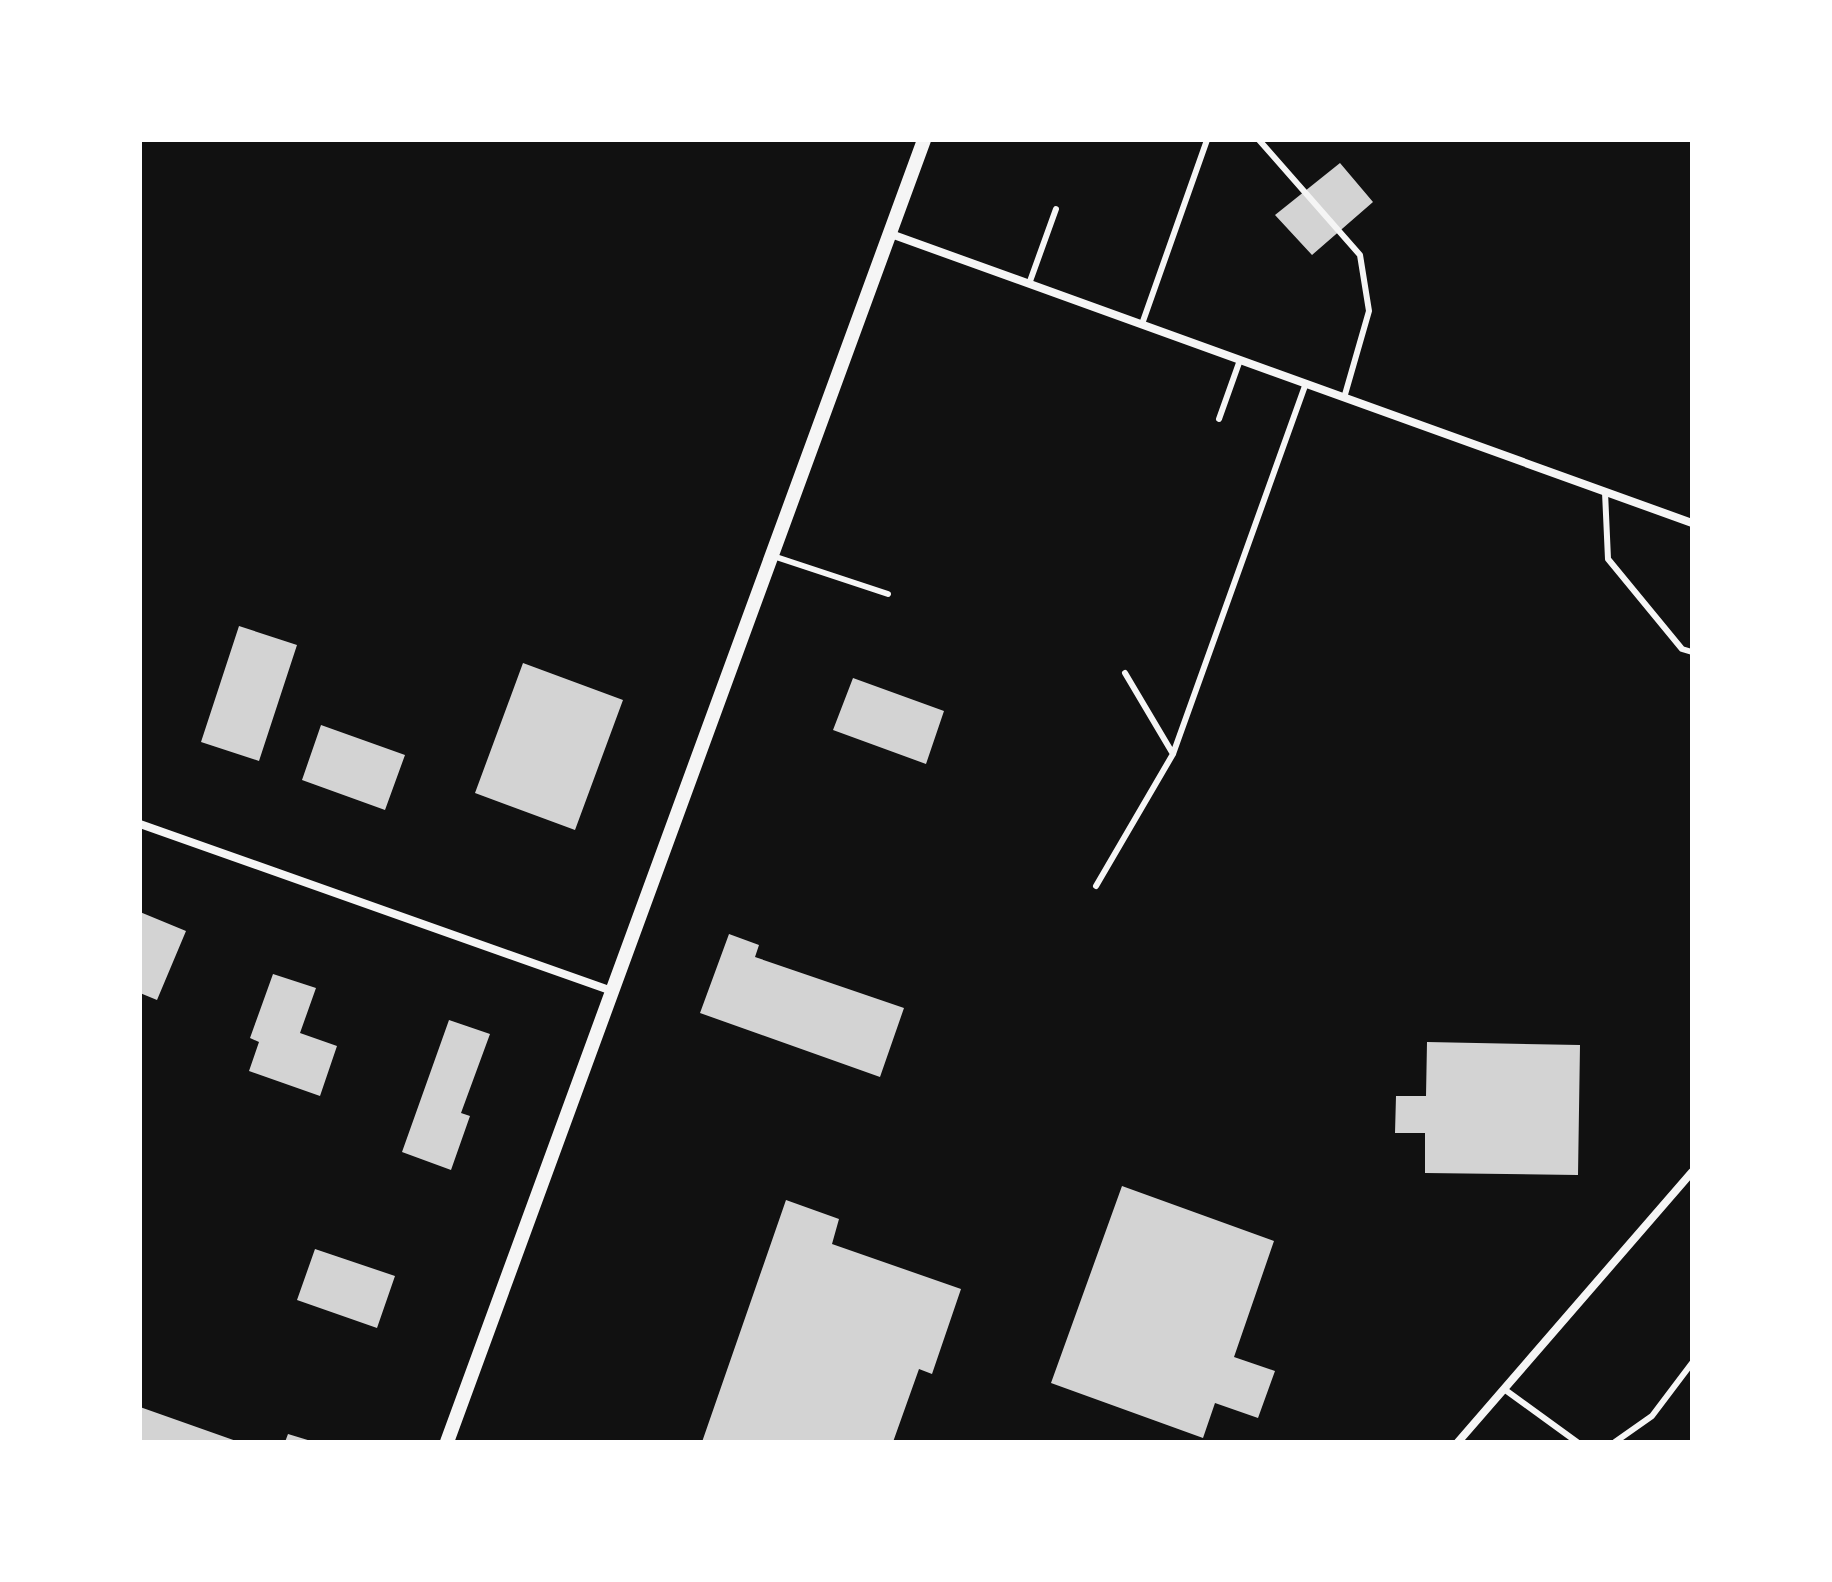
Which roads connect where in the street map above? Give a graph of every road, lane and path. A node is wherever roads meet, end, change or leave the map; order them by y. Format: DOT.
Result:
graph roads {
  1 [pos="924,140"];
  2 [pos="1207,140"];
  3 [pos="1259,140"];
  4 [pos="1056,209"];
  5 [pos="891,234"];
  6 [pos="1029,284"];
  7 [pos="1142,324"];
  8 [pos="1240,360"];
  9 [pos="1306,383"];
  10 [pos="1344,398"];
  11 [pos="1219,419"];
  12 [pos="1605,492"];
  13 [pos="1692,523"];
  14 [pos="773,555"];
  15 [pos="888,594"];
  16 [pos="1692,652"];
  17 [pos="1125,673"];
  18 [pos="1173,754"];
  19 [pos="140,824"];
  20 [pos="1096,886"];
  21 [pos="612,991"];
  22 [pos="1692,1172"];
  23 [pos="1692,1363"];
  24 [pos="1504,1389"];
  25 [pos="447,1442"];
  26 [pos="1458,1442"];
  27 [pos="1577,1442"];
  28 [pos="1615,1442"];
  1 -- 5 [label="street"];
  2 -- 7 [label="lane"];
  3 -- 10 [label="lane"];
  4 -- 6 [label="lane"];
  5 -- 6 [label="street"];
  5 -- 14 [label="street"];
  6 -- 7 [label="street"];
  7 -- 8 [label="street"];
  8 -- 9 [label="street"];
  8 -- 11 [label="lane"];
  9 -- 10 [label="street"];
  9 -- 18 [label="lane"];
  10 -- 12 [label="street"];
  12 -- 13 [label="street"];
  12 -- 16 [label="lane"];
  14 -- 15 [label="lane"];
  14 -- 21 [label="street"];
  17 -- 18 [label="lane"];
  18 -- 20 [label="lane"];
  19 -- 21 [label="street"];
  21 -- 25 [label="street"];
  22 -- 24 [label="street"];
  23 -- 28 [label="lane"];
  24 -- 26 [label="street"];
  24 -- 27 [label="lane"];
}
